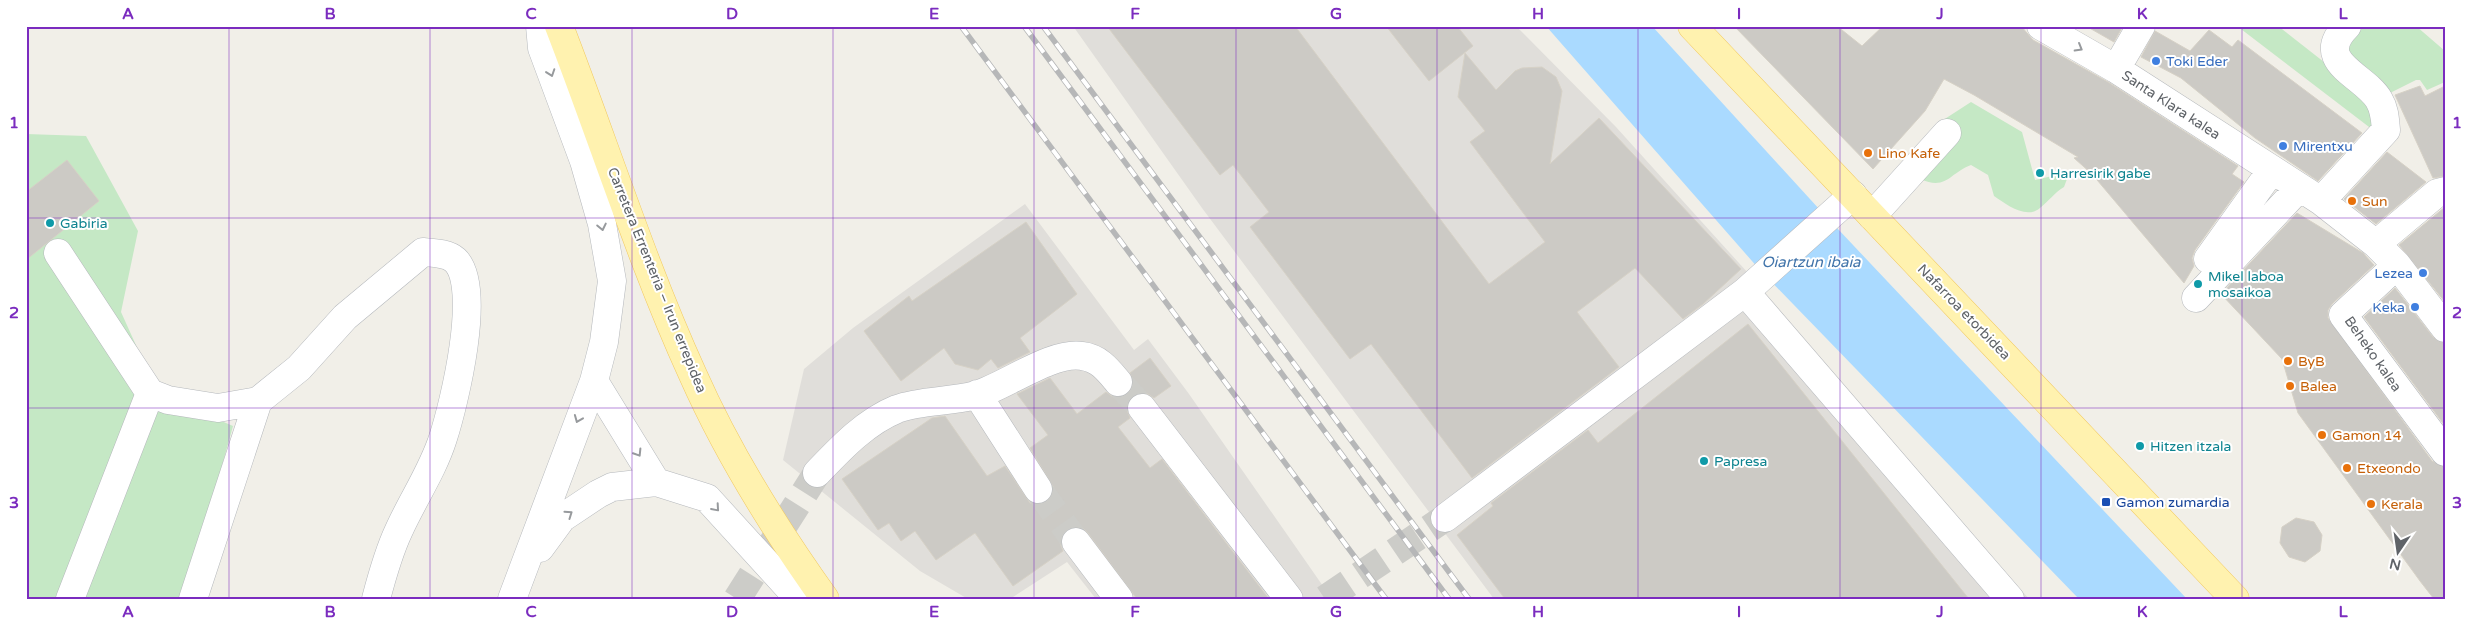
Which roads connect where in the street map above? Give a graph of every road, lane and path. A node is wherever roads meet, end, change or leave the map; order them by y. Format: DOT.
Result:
graph roads {
  1 [pos="540,26"];
  2 [pos="559,26"];
  3 [pos="1692,26"];
  4 [pos="2041,26"];
  5 [pos="2141,26"];
  6 [pos="2347,26"];
  7 [pos="2116,69"];
  8 [pos="1947,133"];
  9 [pos="2271,170"];
  10 [pos="2445,191"];
  11 [pos="2310,194"];
  12 [pos="1843,204"];
  13 [pos="1872,216"];
  14 [pos="2376,244"];
  15 [pos="58,253"];
  16 [pos="2208,259"];
  17 [pos="2397,265"];
  18 [pos="1752,286"];
  19 [pos="2196,298"];
  20 [pos="2445,328"];
  21 [pos="594,381"];
  22 [pos="1118,382"];
  23 [pos="150,394"];
  24 [pos="977,394"];
  25 [pos="258,401"];
  26 [pos="1142,408"];
  27 [pos="2445,452"];
  28 [pos="817,473"];
  29 [pos="656,482"];
  30 [pos="1038,489"];
  31 [pos="1445,518"];
  32 [pos="1076,542"];
  33 [pos="2205,567"];
  34 [pos="516,590"];
  35 [pos="70,599"];
  36 [pos="193,599"];
  37 [pos="376,599"];
  38 [pos="804,599"];
  39 [pos="825,599"];
  40 [pos="1119,599"];
  41 [pos="1290,599"];
  42 [pos="2010,599"];
  43 [pos="2212,599"];
  44 [pos="2235,599"];
  1 -- 21 [label="street, one-way"];
  2 -- 39 [label="main road, Carretera Errenteria – Irun errepidea"];
  3 -- 12 [label="main road, Nafarroa etorbidea"];
  4 -- 7 [label="street, Santa Klara kalea, one-way"];
  5 -- 7 [label="street"];
  6 -- 11 [label="street"];
  7 -- 9 [label="street, Santa Klara kalea"];
  8 -- 13 [label="street"];
  9 -- 11 [label="street, Santa Klara kalea"];
  9 -- 16 [label="street"];
  10 -- 14 [label="street"];
  11 -- 14 [label="street, Santa Klara kalea"];
  11 -- 19 [label="street"];
  12 -- 13 [label="main road, Nafarroa etorbidea"];
  12 -- 18 [label="street"];
  13 -- 33 [label="main road, Nafarroa etorbidea"];
  14 -- 17 [label="street, Santa Klara kalea"];
  15 -- 23 [label="street"];
  17 -- 20 [label="street, Santa Klara kalea"];
  17 -- 27 [label="street, Beheko kalea"];
  18 -- 31 [label="street"];
  18 -- 42 [label="street"];
  21 -- 29 [label="street, one-way"];
  21 -- 34 [label="street, one-way"];
  22 -- 24 [label="street"];
  23 -- 25 [label="street"];
  23 -- 35 [label="street"];
  24 -- 28 [label="street"];
  24 -- 30 [label="street"];
  25 -- 36 [label="street"];
  25 -- 37 [label="street"];
  26 -- 41 [label="street"];
  34 -- 29 [label="street, one-way"];
  29 -- 38 [label="street, one-way"];
  32 -- 40 [label="street"];
  33 -- 43 [label="street"];
  33 -- 44 [label="main road, Nafarroa etorbidea"];
}
